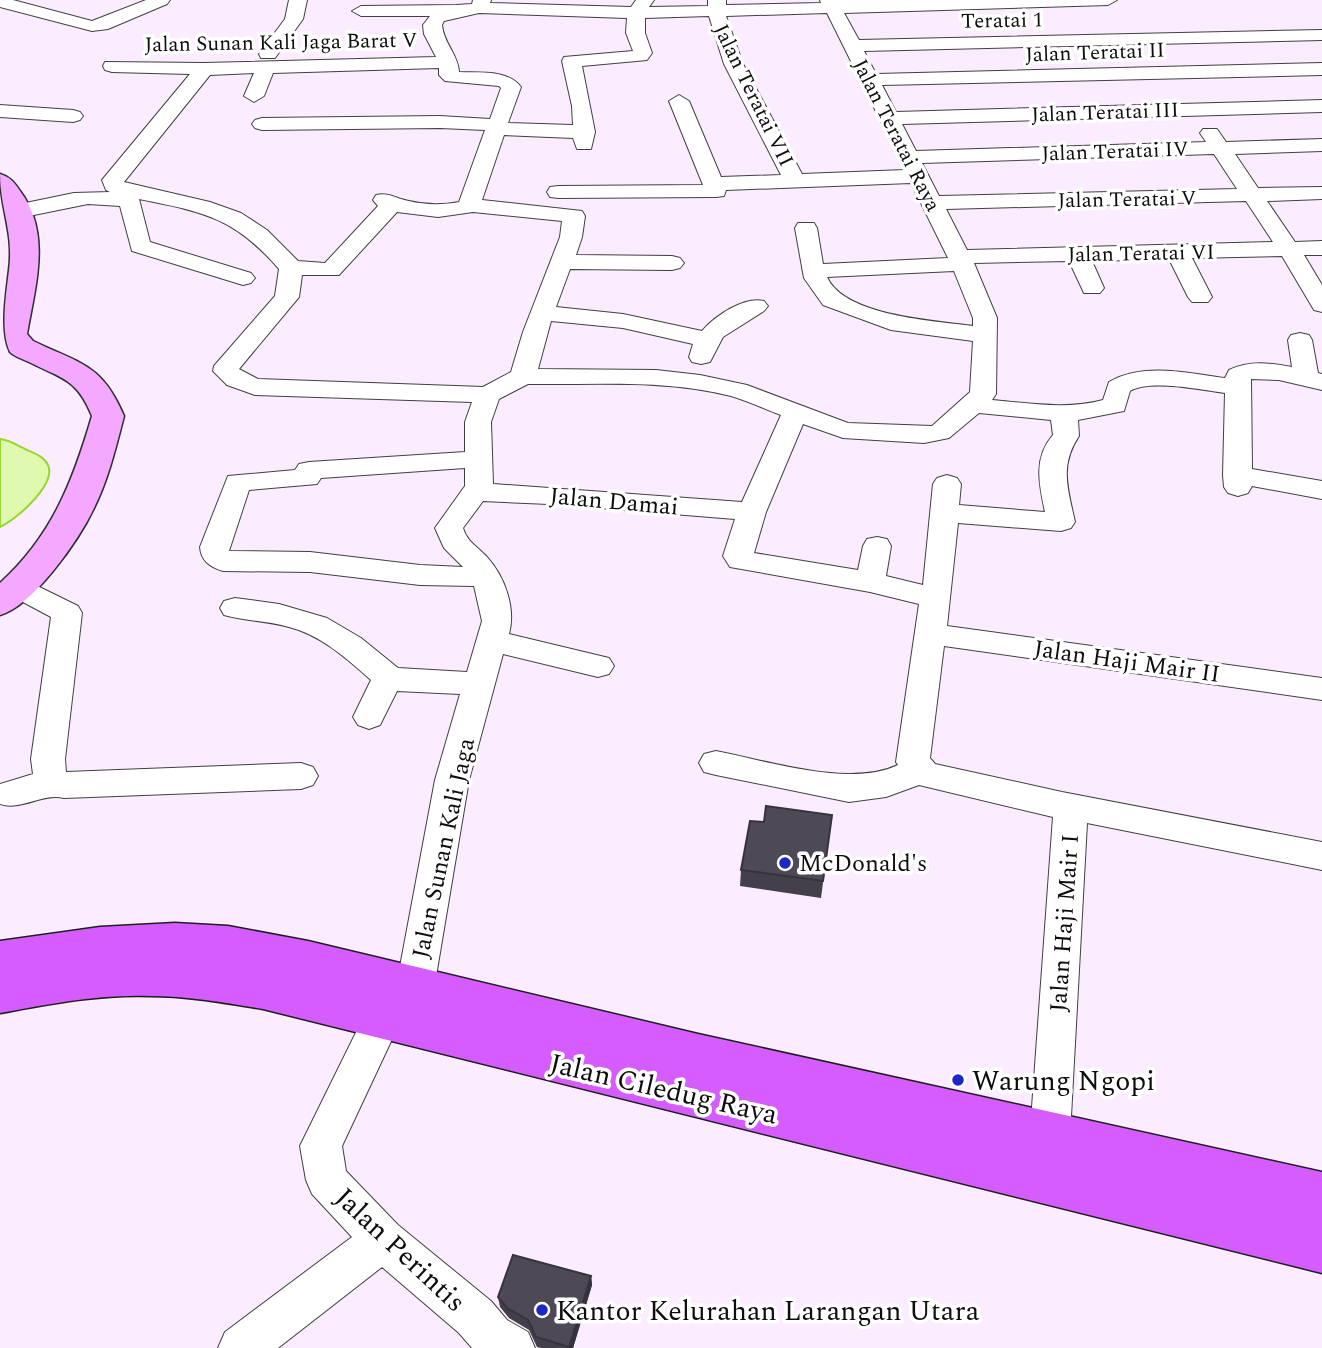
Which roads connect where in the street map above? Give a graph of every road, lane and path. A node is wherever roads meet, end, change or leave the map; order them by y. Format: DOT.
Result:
graph roads {
  1 [pos="161,0"];
  2 [pos="299,0"];
  3 [pos="1117,1"];
  4 [pos="0,2"];
  5 [pos="830,3"];
  6 [pos="716,4"];
  7 [pos="466,5"];
  8 [pos="641,6"];
  9 [pos="361,10"];
  10 [pos="1135,22"];
  11 [pos="1322,35"];
  12 [pos="1147,40"];
  13 [pos="852,46"];
  14 [pos="267,61"];
  15 [pos="450,62"];
  16 [pos="112,66"];
  17 [pos="204,69"];
  18 [pos="1322,69"];
  19 [pos="1169,72"];
  20 [pos="869,80"];
  21 [pos="254,96"];
  22 [pos="679,101"];
  23 [pos="1322,106"];
  24 [pos="1194,110"];
  25 [pos="0,111"];
  26 [pos="73,116"];
  27 [pos="888,118"];
  28 [pos="262,124"];
  29 [pos="497,127"];
  30 [pos="1322,145"];
  31 [pos="1220,148"];
  32 [pos="913,166"];
  33 [pos="795,181"];
  34 [pos="715,184"];
  35 [pos="112,193"];
  36 [pos="558,193"];
  37 [pos="1322,193"];
  38 [pos="1252,196"];
  39 [pos="932,203"];
  40 [pos="14,204"];
  41 [pos="469,206"];
  42 [pos="806,228"];
  43 [pos="642,241"];
  44 [pos="1322,248"];
  45 [pos="1289,249"];
  46 [pos="566,251"];
  47 [pos="1178,253"];
  48 [pos="1078,255"];
  49 [pos="961,261"];
  50 [pos="672,263"];
  51 [pos="290,268"];
  52 [pos="815,271"];
  53 [pos="243,278"];
  54 [pos="1092,288"];
  55 [pos="1200,297"];
  56 [pos="1322,305"];
  57 [pos="756,306"];
  58 [pos="542,313"];
  59 [pos="986,335"];
  60 [pos="6,337"];
  61 [pos="706,339"];
  62 [pos="1300,340"];
  63 [pos="523,376"];
  64 [pos="1314,381"];
  65 [pos="700,383"];
  66 [pos="1237,387"];
  67 [pos="488,396"];
  68 [pos="974,403"];
  69 [pos="796,411"];
  70 [pos="1063,413"];
  71 [pos="477,460"];
  72 [pos="947,484"];
  73 [pos="1322,490"];
  74 [pos="476,492"];
  75 [pos="752,512"];
  76 [pos="946,513"];
  77 [pos="877,546"];
  78 [pos="484,577"];
  79 [pos="870,582"];
  80 [pos="8,596"];
  81 [pos="935,598"];
  82 [pos="235,608"];
  83 [pos="931,634"];
  84 [pos="494,641"];
  85 [pos="598,666"];
  86 [pos="390,679"];
  87 [pos="481,684"];
  88 [pos="1322,689"];
  89 [pos="369,717"];
  90 [pos="716,763"];
  91 [pos="919,769"];
  92 [pos="301,776"];
  93 [pos="51,782"];
  94 [pos="8,794"];
  95 [pos="1062,805"];
  96 [pos="1322,856"];
  97 [pos="0,960"];
  98 [pos="0,993"];
  99 [pos="398,1004"];
  100 [pos="1046,1158"];
  101 [pos="1322,1197"];
  102 [pos="383,1240"];
  103 [pos="1322,1247"];
  104 [pos="242,1348"];
  105 [pos="512,1348"];
  1 -- 4 [label="street"];
  2 -- 14 [label="street"];
  3 -- 5 [label="street"];
  5 -- 6 [label="street"];
  5 -- 13 [label="street, Jalan Teratai Raya"];
  6 -- 8 [label="street"];
  6 -- 33 [label="street, Jalan Teratai VII"];
  7 -- 8 [label="street"];
  7 -- 9 [label="street"];
  7 -- 15 [label="street"];
  8 -- 29 [label="street"];
  10 -- 12 [label="street"];
  11 -- 12 [label="street, Teratai 1"];
  12 -- 13 [label="street, Teratai 1"];
  12 -- 19 [label="street"];
  13 -- 20 [label="street, Jalan Teratai Raya"];
  14 -- 15 [label="street, Jalan Sunan Kali Jaga Barat V"];
  14 -- 17 [label="street, Jalan Sunan Kali Jaga Barat V"];
  14 -- 21 [label="street"];
  15 -- 29 [label="street"];
  16 -- 17 [label="street, Jalan Sunan Kali Jaga Barat V"];
  17 -- 35 [label="street"];
  18 -- 19 [label="street, Jalan Teratai II"];
  19 -- 20 [label="street, Jalan Teratai II"];
  19 -- 24 [label="street"];
  20 -- 27 [label="street, Jalan Teratai Raya"];
  22 -- 34 [label="street"];
  23 -- 24 [label="street, Jalan Teratai III"];
  24 -- 27 [label="street, Jalan Teratai III"];
  24 -- 31 [label="street"];
  25 -- 26 [label="street"];
  27 -- 32 [label="street, Jalan Teratai Raya"];
  28 -- 29 [label="street"];
  29 -- 41 [label="street"];
  30 -- 31 [label="street, Jalan Teratai IV"];
  31 -- 32 [label="street, Jalan Teratai IV"];
  31 -- 38 [label="street"];
  32 -- 33 [label="street, Jalan Teratai VII"];
  32 -- 39 [label="street, Jalan Teratai Raya"];
  33 -- 34 [label="street, Jalan Teratai VII"];
  34 -- 36 [label="street, Jalan Teratai VII"];
  35 -- 40 [label="street"];
  35 -- 51 [label="street"];
  35 -- 53 [label="street"];
  36 -- 41 [label="street"];
  36 -- 46 [label="street"];
  37 -- 38 [label="street, Jalan Teratai V"];
  38 -- 39 [label="street, Jalan Teratai V"];
  38 -- 45 [label="street"];
  39 -- 49 [label="street, Jalan Teratai Raya"];
  40 -- 60 [label="street"];
  41 -- 51 [label="street"];
  42 -- 52 [label="street"];
  43 -- 46 [label="street"];
  44 -- 45 [label="street, Jalan Teratai VI"];
  45 -- 47 [label="street, Jalan Teratai VI"];
  45 -- 56 [label="street"];
  46 -- 50 [label="street"];
  46 -- 58 [label="street"];
  47 -- 48 [label="street, Jalan Teratai VI"];
  47 -- 55 [label="street"];
  48 -- 49 [label="street, Jalan Teratai VI"];
  48 -- 54 [label="street"];
  49 -- 52 [label="street, Jalan Teratai VI"];
  49 -- 59 [label="street, Jalan Teratai Raya"];
  51 -- 67 [label="street"];
  52 -- 59 [label="street"];
  57 -- 61 [label="street"];
  58 -- 61 [label="street"];
  58 -- 63 [label="street"];
  59 -- 68 [label="street, Jalan Teratai Raya"];
  60 -- 80 [label="street"];
  61 -- 65 [label="street"];
  62 -- 64 [label="street"];
  63 -- 65 [label="street"];
  63 -- 67 [label="street"];
  64 -- 66 [label="street"];
  65 -- 69 [label="street"];
  66 -- 70 [label="street"];
  66 -- 73 [label="street"];
  67 -- 71 [label="street"];
  68 -- 69 [label="street"];
  68 -- 70 [label="street"];
  69 -- 75 [label="street"];
  70 -- 76 [label="street"];
  71 -- 74 [label="street"];
  71 -- 78 [label="street"];
  72 -- 76 [label="street"];
  74 -- 75 [label="street, Jalan Damai"];
  74 -- 78 [label="street, Jalan Sunan Kali Jaga"];
  75 -- 79 [label="street"];
  76 -- 81 [label="street"];
  77 -- 79 [label="street"];
  78 -- 84 [label="street, Jalan Sunan Kali Jaga"];
  79 -- 81 [label="street"];
  80 -- 93 [label="street"];
  81 -- 83 [label="street"];
  82 -- 86 [label="street"];
  83 -- 88 [label="street, Jalan Haji Mair II"];
  83 -- 91 [label="street"];
  84 -- 85 [label="street"];
  84 -- 87 [label="street, Jalan Sunan Kali Jaga"];
  86 -- 87 [label="street"];
  86 -- 89 [label="street"];
  87 -- 99 [label="street, Jalan Sunan Kali Jaga"];
  90 -- 91 [label="street"];
  91 -- 95 [label="street, Jalan Haji Mair I"];
  92 -- 93 [label="street"];
  93 -- 94 [label="street"];
  95 -- 96 [label="street"];
  95 -- 100 [label="street, Jalan Haji Mair I"];
  97 -- 99 [label="main road, Jalan Ciledug Raya"];
  98 -- 99 [label="main road, Jalan Ciledug Raya"];
  99 -- 100 [label="main road, Jalan Ciledug Raya"];
  99 -- 102 [label="street, Jalan Perintis"];
  100 -- 101 [label="main road, Jalan Ciledug Raya"];
  100 -- 103 [label="main road, Jalan Ciledug Raya"];
  102 -- 104 [label="street"];
  102 -- 105 [label="street, Jalan Perintis"];
}
